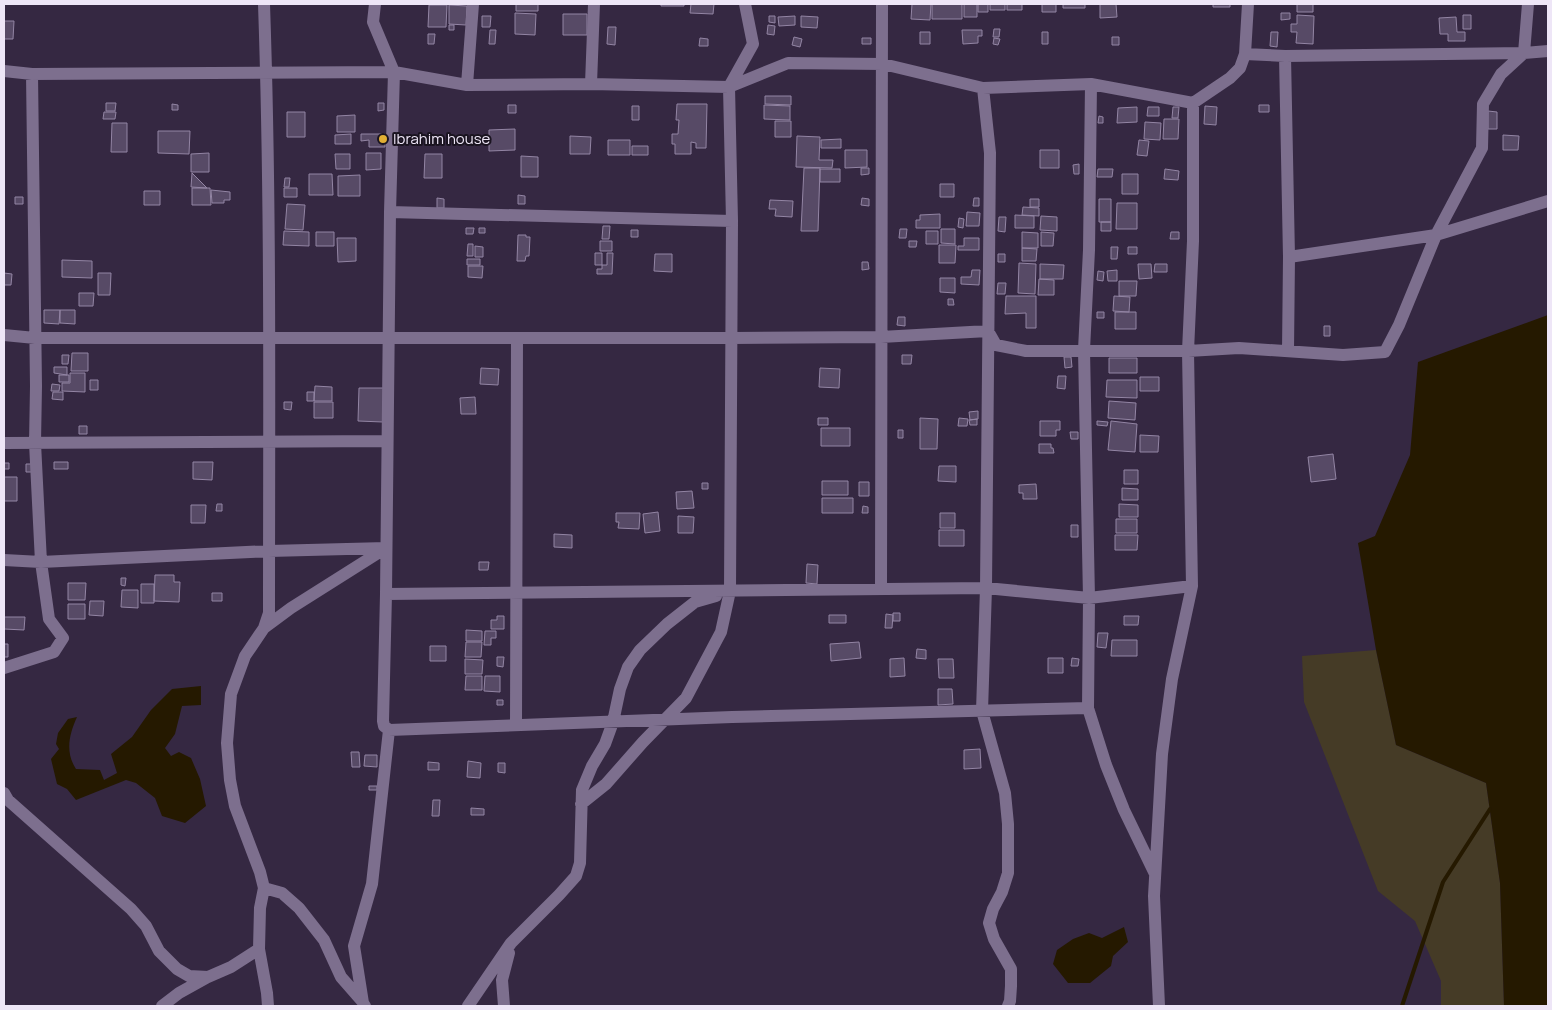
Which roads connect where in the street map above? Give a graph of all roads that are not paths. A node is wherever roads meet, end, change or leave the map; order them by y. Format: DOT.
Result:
graph roads {
  1 [pos="264,4"];
  2 [pos="375,4"];
  3 [pos="474,4"];
  4 [pos="594,4"];
  5 [pos="745,4"];
  6 [pos="882,4"];
  7 [pos="1248,4"];
  8 [pos="1528,4"];
  9 [pos="1548,51"];
  10 [pos="1245,54"];
  11 [pos="1524,54"];
  12 [pos="1285,56"];
  13 [pos="883,64"];
  14 [pos="4,71"];
  15 [pos="394,72"];
  16 [pos="266,73"];
  17 [pos="32,74"];
  18 [pos="591,84"];
  19 [pos="1091,84"];
  20 [pos="468,85"];
  21 [pos="729,88"];
  22 [pos="983,88"];
  23 [pos="1193,103"];
  24 [pos="1548,201"];
  25 [pos="390,212"];
  26 [pos="732,221"];
  27 [pos="1436,235"];
  28 [pos="1289,257"];
  29 [pos="988,331"];
  30 [pos="4,335"];
  31 [pos="881,337"];
  32 [pos="35,338"];
  33 [pos="270,338"];
  34 [pos="388,338"];
  35 [pos="517,338"];
  36 [pos="732,338"];
  37 [pos="1084,350"];
  38 [pos="1188,351"];
  39 [pos="1288,351"];
  40 [pos="387,441"];
  41 [pos="270,442"];
  42 [pos="36,443"];
  43 [pos="4,444"];
  44 [pos="386,548"];
  45 [pos="269,551"];
  46 [pos="4,560"];
  47 [pos="41,562"];
  48 [pos="1192,586"];
  49 [pos="881,588"];
  50 [pos="986,588"];
  51 [pos="730,592"];
  52 [pos="516,593"];
  53 [pos="386,594"];
  54 [pos="1089,598"];
  55 [pos="264,628"];
  56 [pos="4,668"];
  57 [pos="1088,708"];
  58 [pos="982,711"];
  59 [pos="666,720"];
  60 [pos="613,722"];
  61 [pos="516,725"];
  62 [pos="389,730"];
  63 [pos="4,793"];
  64 [pos="581,804"];
  65 [pos="1155,875"];
  66 [pos="264,888"];
  67 [pos="511,943"];
  68 [pos="259,949"];
  69 [pos="208,977"];
  70 [pos="364,1004"];
  71 [pos="162,1006"];
  72 [pos="268,1006"];
  73 [pos="468,1006"];
  74 [pos="504,1006"];
  75 [pos="1008,1006"];
  76 [pos="1159,1006"];
  1 -- 16 [label="street"];
  2 -- 15 [label="street"];
  3 -- 20 [label="street"];
  4 -- 18 [label="street"];
  5 -- 21 [label="street"];
  6 -- 13 [label="street"];
  7 -- 10 [label="street"];
  8 -- 11 [label="street"];
  9 -- 11 [label="street"];
  10 -- 12 [label="street"];
  10 -- 23 [label="street"];
  11 -- 12 [label="street"];
  11 -- 27 [label="street"];
  12 -- 28 [label="street"];
  13 -- 21 [label="street"];
  13 -- 22 [label="street"];
  13 -- 31 [label="street"];
  14 -- 17 [label="street"];
  15 -- 16 [label="street"];
  15 -- 20 [label="street"];
  15 -- 25 [label="street"];
  16 -- 17 [label="street"];
  16 -- 33 [label="street"];
  17 -- 32 [label="street"];
  18 -- 20 [label="street"];
  18 -- 21 [label="street"];
  19 -- 22 [label="street"];
  19 -- 23 [label="street"];
  19 -- 37 [label="street"];
  21 -- 26 [label="street"];
  22 -- 29 [label="street"];
  23 -- 38 [label="street"];
  24 -- 27 [label="street"];
  25 -- 26 [label="street"];
  25 -- 34 [label="street"];
  26 -- 36 [label="street"];
  27 -- 28 [label="street"];
  27 -- 39 [label="street"];
  28 -- 39 [label="street"];
  29 -- 31 [label="street"];
  29 -- 37 [label="street"];
  29 -- 50 [label="street"];
  30 -- 32 [label="street"];
  31 -- 36 [label="street"];
  31 -- 49 [label="street"];
  32 -- 33 [label="street"];
  32 -- 42 [label="street"];
  33 -- 34 [label="street"];
  33 -- 41 [label="street"];
  34 -- 35 [label="street"];
  34 -- 40 [label="street"];
  35 -- 36 [label="street"];
  35 -- 52 [label="street"];
  36 -- 51 [label="street"];
  37 -- 38 [label="street"];
  37 -- 54 [label="street"];
  38 -- 39 [label="street"];
  38 -- 48 [label="street"];
  40 -- 41 [label="street"];
  40 -- 44 [label="street"];
  41 -- 42 [label="street"];
  41 -- 45 [label="street"];
  42 -- 43 [label="street"];
  42 -- 47 [label="street"];
  44 -- 45 [label="street"];
  44 -- 53 [label="street"];
  44 -- 55 [label="street"];
  45 -- 47 [label="street"];
  45 -- 55 [label="street"];
  46 -- 47 [label="street"];
  47 -- 56 [label="street"];
  48 -- 54 [label="street"];
  48 -- 65 [label="street"];
  49 -- 50 [label="street"];
  49 -- 51 [label="street"];
  50 -- 54 [label="street"];
  50 -- 58 [label="street"];
  51 -- 52 [label="street"];
  51 -- 59 [label="street"];
  51 -- 60 [label="street"];
  52 -- 53 [label="street"];
  52 -- 61 [label="street"];
  53 -- 62 [label="street"];
  54 -- 57 [label="street"];
  55 -- 66 [label="street"];
  57 -- 58 [label="street"];
  57 -- 65 [label="street"];
  58 -- 59 [label="street"];
  58 -- 75 [label="street"];
  59 -- 60 [label="street"];
  59 -- 64 [label="street"];
  60 -- 61 [label="street"];
  60 -- 64 [label="street"];
  61 -- 62 [label="street"];
  62 -- 70 [label="street"];
  63 -- 69 [label="street"];
  64 -- 67 [label="street"];
  65 -- 76 [label="street"];
  66 -- 68 [label="street"];
  66 -- 70 [label="street"];
  67 -- 73 [label="street"];
  67 -- 74 [label="street"];
  68 -- 69 [label="street"];
  68 -- 72 [label="street"];
  69 -- 71 [label="street"];
}
